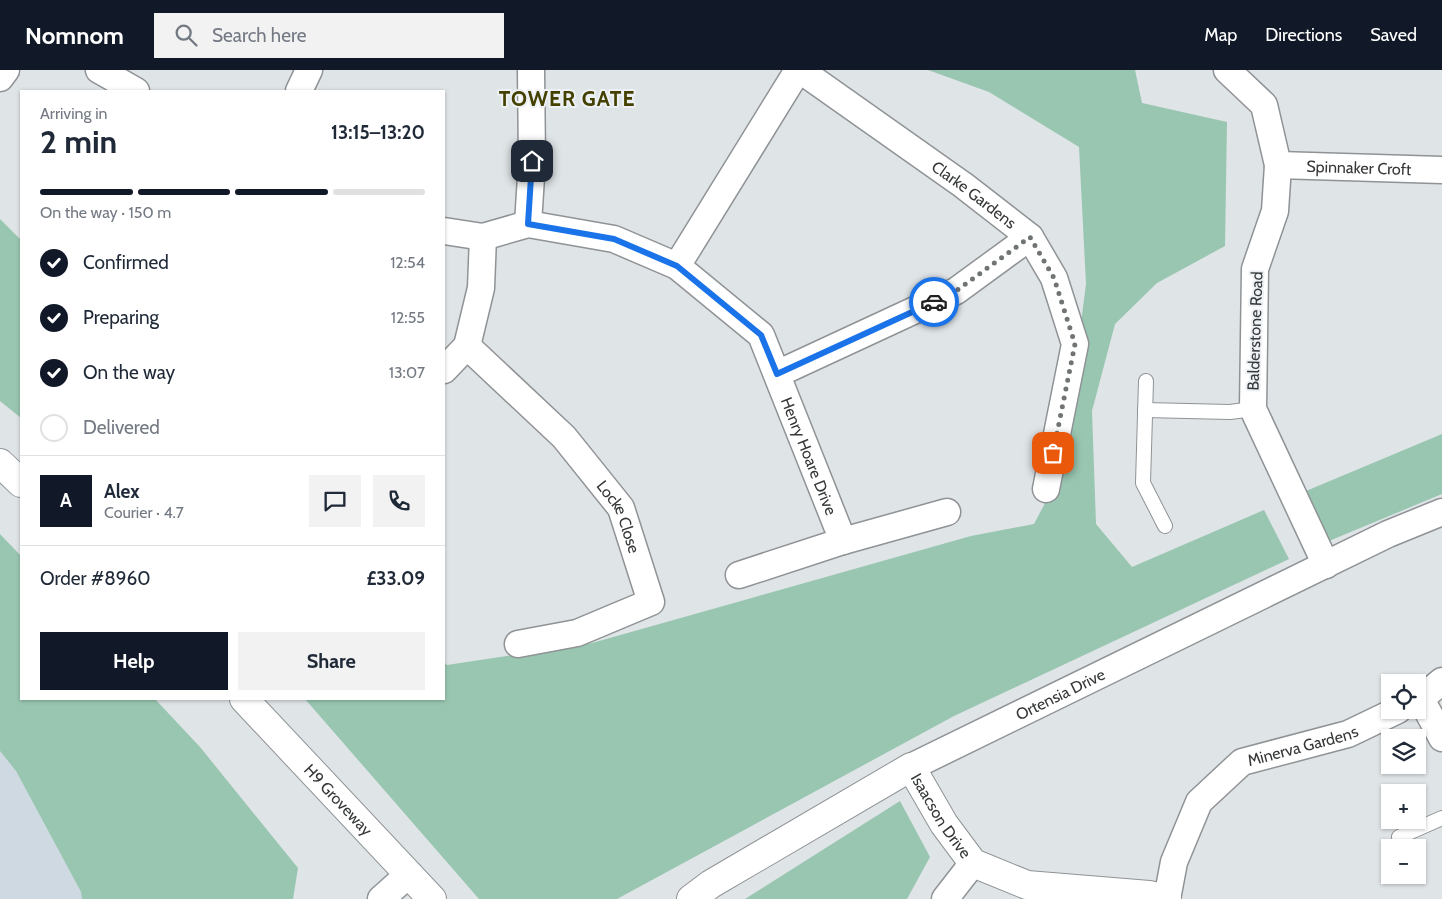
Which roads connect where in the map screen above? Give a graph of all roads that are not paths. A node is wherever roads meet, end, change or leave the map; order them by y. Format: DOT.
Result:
graph roads {
  1 [pos="6,70"];
  2 [pos="99,70"];
  3 [pos="309,70"];
  4 [pos="532,70"];
  5 [pos="799,70"];
  6 [pos="1227,70"];
  7 [pos="0,78"];
  8 [pos="134,90"];
  9 [pos="299,90"];
  10 [pos="1278,165"];
  11 [pos="1442,170"];
  12 [pos="528,224"];
  13 [pos="445,231"];
  14 [pos="483,237"];
  15 [pos="1030,237"];
  16 [pos="677,266"];
  17 [pos="467,346"];
  18 [pos="445,369"];
  19 [pos="777,374"];
  20 [pos="1146,381"];
  21 [pos="1253,409"];
  22 [pos="1145,410"];
  23 [pos="0,463"];
  24 [pos="20,482"];
  25 [pos="1046,489"];
  26 [pos="948,512"];
  27 [pos="1442,512"];
  28 [pos="1165,526"];
  29 [pos="843,541"];
  30 [pos="1326,565"];
  31 [pos="739,575"];
  32 [pos="518,644"];
  33 [pos="1442,681"];
  34 [pos="1426,693"];
  35 [pos="245,700"];
  36 [pos="1381,718"];
  37 [pos="1426,719"];
  38 [pos="1442,738"];
  39 [pos="911,767"];
  40 [pos="1442,818"];
  41 [pos="1399,837"];
  42 [pos="973,863"];
  43 [pos="409,874"];
  44 [pos="381,899"];
  45 [pos="432,899"];
  46 [pos="691,899"];
  47 [pos="944,899"];
  48 [pos="1167,899"];
  1 -- 7 [label="street"];
  2 -- 8 [label="street"];
  3 -- 9 [label="street"];
  4 -- 12 [label="street"];
  5 -- 15 [label="street, Clarke Gardens"];
  5 -- 16 [label="street, Clarke Gardens"];
  6 -- 10 [label="street, Balderstone Road"];
  10 -- 11 [label="street, Spinnaker Croft"];
  10 -- 21 [label="street, Balderstone Road"];
  12 -- 14 [label="street, Henry Hoare Drive"];
  12 -- 16 [label="street, Henry Hoare Drive"];
  13 -- 14 [label="street, Henry Hoare Drive"];
  14 -- 17 [label="street"];
  15 -- 19 [label="street"];
  15 -- 25 [label="street, Clarke Gardens"];
  16 -- 19 [label="street, Henry Hoare Drive"];
  17 -- 18 [label="street"];
  17 -- 32 [label="street, Locke Close"];
  19 -- 29 [label="street, Henry Hoare Drive"];
  20 -- 22 [label="lane"];
  21 -- 22 [label="lane"];
  21 -- 30 [label="street, Balderstone Road"];
  22 -- 28 [label="lane"];
  23 -- 24 [label="street"];
  26 -- 29 [label="street"];
  27 -- 30 [label="street, Ortensia Drive"];
  29 -- 31 [label="street"];
  30 -- 39 [label="street, Ortensia Drive"];
  33 -- 34 [label="street, Minerva Gardens"];
  35 -- 43 [label="street, H9 Groveway"];
  36 -- 48 [label="street, Minerva Gardens"];
  37 -- 38 [label="street"];
  39 -- 42 [label="street, Isaacson Drive"];
  39 -- 46 [label="street, Ortensia Drive"];
  40 -- 41 [label="lane"];
  42 -- 47 [label="street, Isaacson Drive"];
  42 -- 48 [label="street, Isaacson Drive"];
  43 -- 44 [label="street"];
  43 -- 45 [label="street, H9 Groveway"];
}
